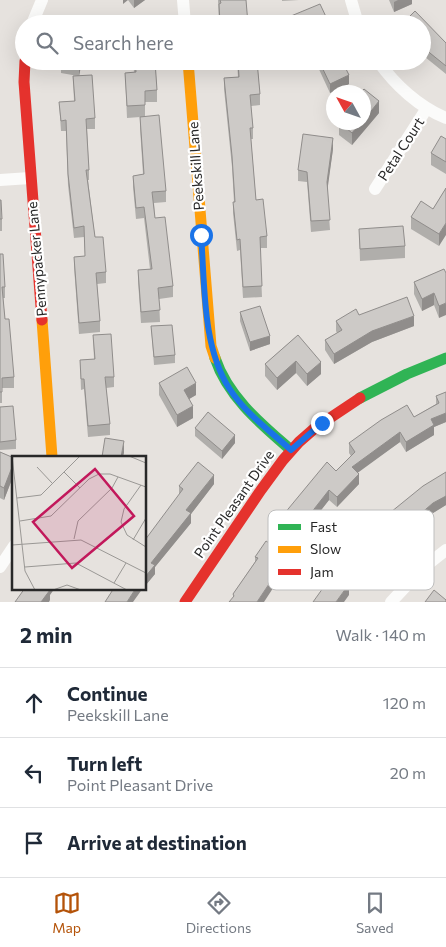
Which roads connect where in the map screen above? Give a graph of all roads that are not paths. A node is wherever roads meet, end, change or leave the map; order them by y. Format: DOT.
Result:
graph roads {
  1 [pos="42,0"];
  2 [pos="183,0"];
  3 [pos="351,0"];
  4 [pos="36,15"];
  5 [pos="184,15"];
  6 [pos="355,15"];
  7 [pos="24,70"];
  8 [pos="189,70"];
  9 [pos="386,70"];
  10 [pos="427,108"];
  11 [pos="446,118"];
  12 [pos="30,178"];
  13 [pos="0,180"];
  14 [pos="375,189"];
  15 [pos="446,358"];
  16 [pos="291,450"];
  17 [pos="52,456"];
  18 [pos="12,549"];
  19 [pos="446,550"];
  20 [pos="434,559"];
  21 [pos="0,567"];
  22 [pos="402,590"];
  23 [pos="185,602"];
  24 [pos="391,602"];
  1 -- 4 [label="street"];
  2 -- 5 [label="street"];
  3 -- 6 [label="street"];
  7 -- 12 [label="street, Pennypacker Lane"];
  8 -- 16 [label="street, Peekskill Lane"];
  9 -- 10 [label="street"];
  10 -- 11 [label="street"];
  10 -- 14 [label="street, Petal Court"];
  12 -- 13 [label="street"];
  12 -- 17 [label="street, Pennypacker Lane"];
  15 -- 16 [label="street, Point Pleasant Drive"];
  16 -- 23 [label="street, Point Pleasant Drive"];
  18 -- 21 [label="street"];
  19 -- 20 [label="street"];
  22 -- 24 [label="street"];
}
